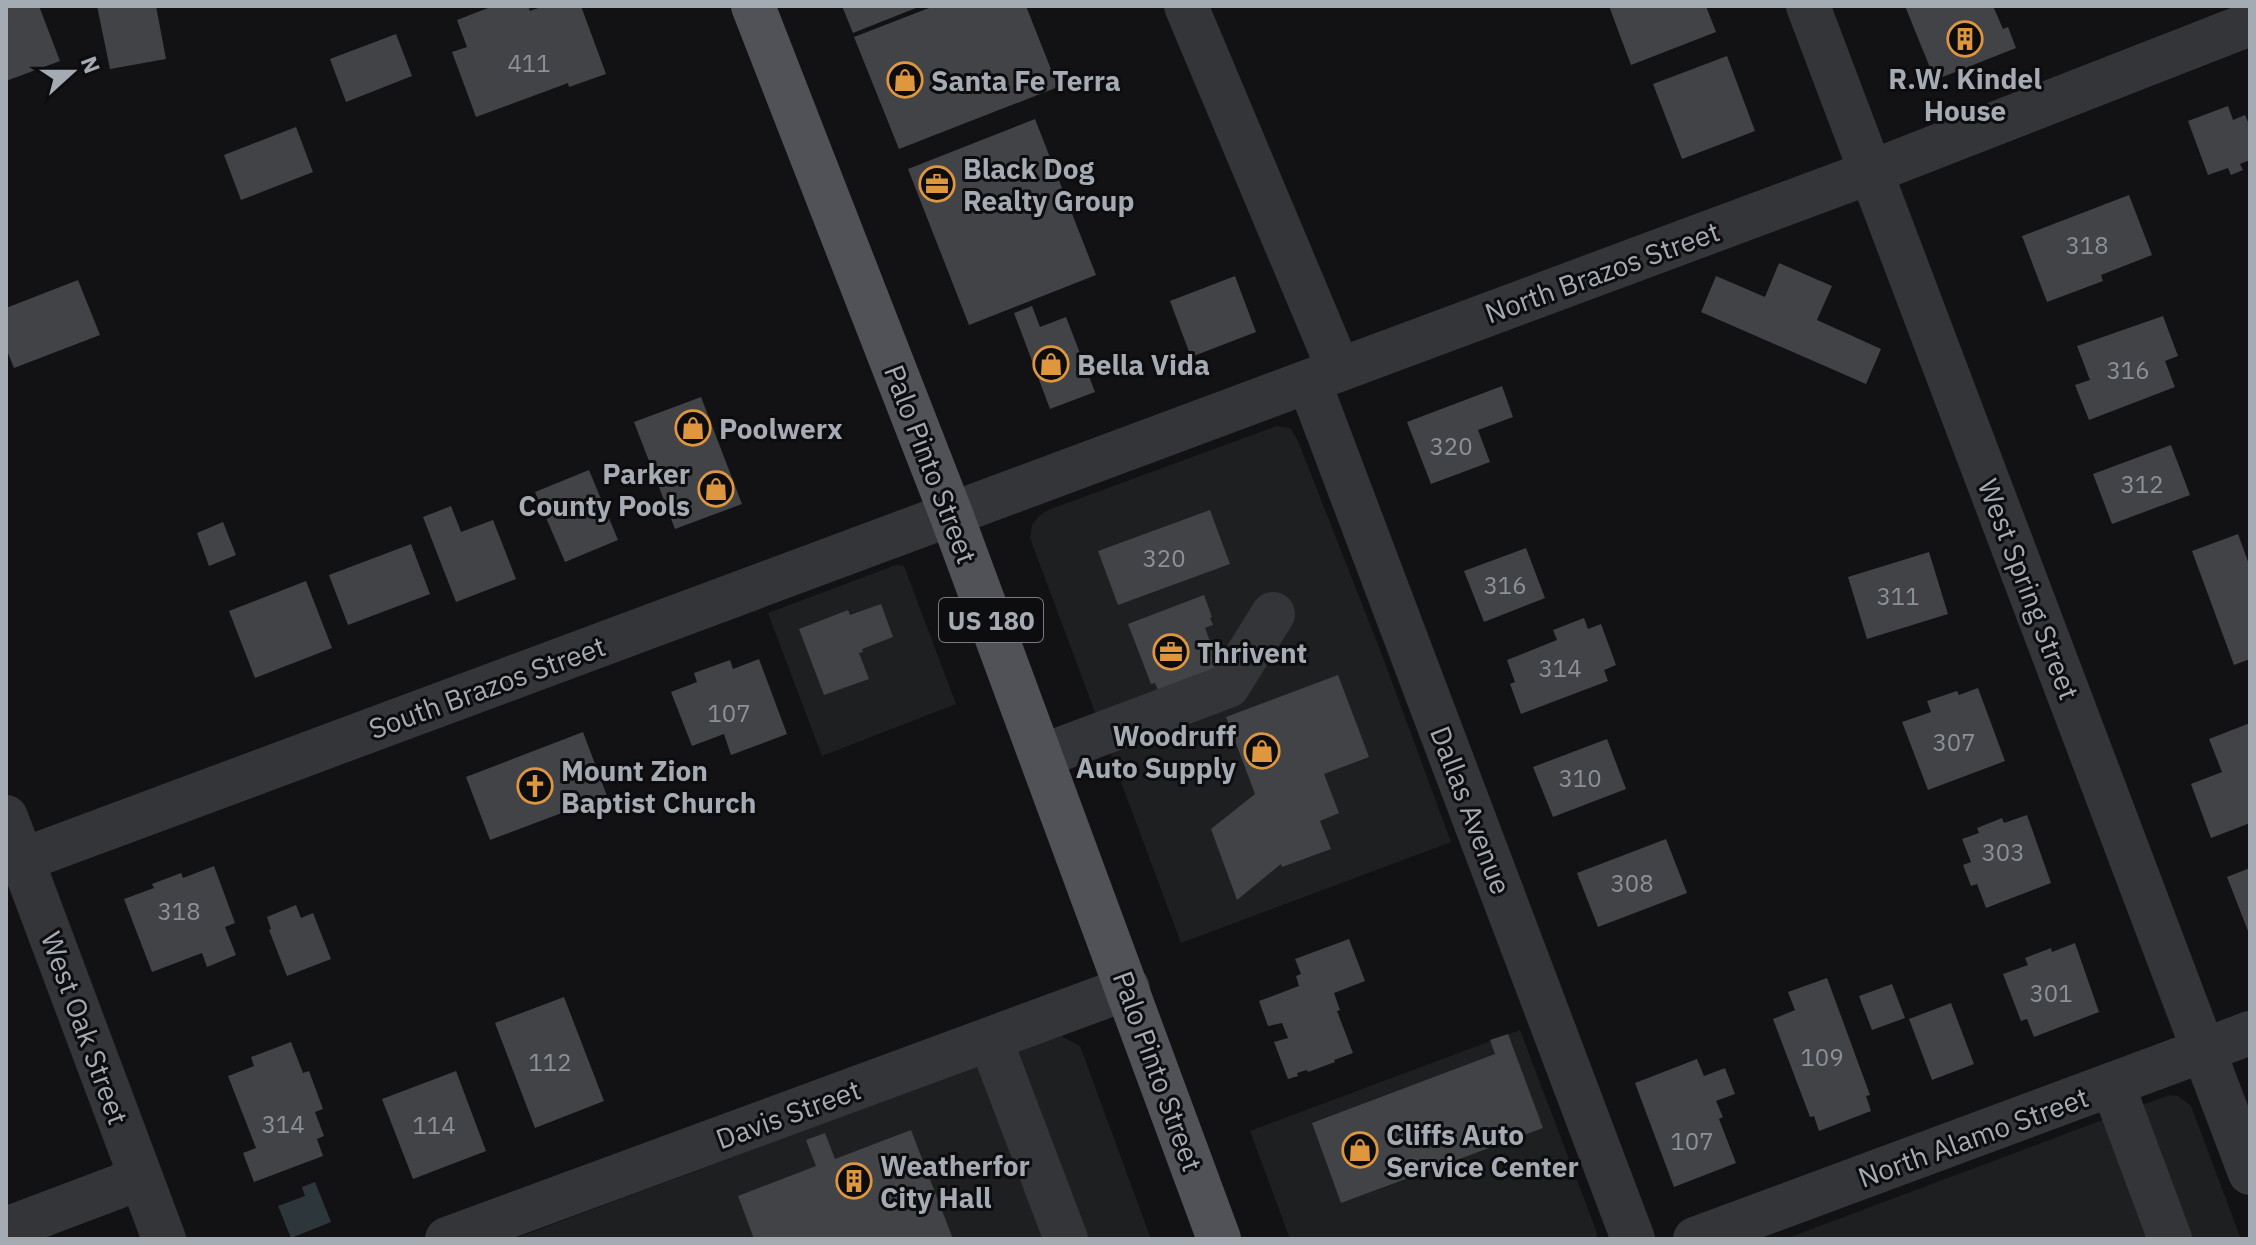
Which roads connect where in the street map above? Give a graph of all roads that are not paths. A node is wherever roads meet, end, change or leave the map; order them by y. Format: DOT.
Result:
graph roads {
  1 [pos="753,6"];
  2 [pos="1186,6"];
  3 [pos="1808,6"];
  4 [pos="2250,24"];
  5 [pos="1871,172"];
  6 [pos="1324,376"];
  7 [pos="951,514"];
  8 [pos="1273,614"];
  9 [pos="1042,756"];
  10 [pos="6,817"];
  11 [pos="22,860"];
  12 [pos="1128,988"];
  13 [pos="2250,1033"];
  14 [pos="990,1039"];
  15 [pos="2204,1050"];
  16 [pos="2113,1086"];
  17 [pos="2250,1173"];
  18 [pos="141,1178"];
  19 [pos="6,1229"];
  20 [pos="164,1239"];
  21 [pos="447,1239"];
  22 [pos="1066,1239"];
  23 [pos="1219,1239"];
  24 [pos="1633,1239"];
  25 [pos="1695,1239"];
  26 [pos="2170,1239"];
  1 -- 7 [label="main road, Palo Pinto Street / US 180"];
  2 -- 6 [label="street, Dallas Avenue"];
  3 -- 5 [label="street, West Spring Street"];
  4 -- 5 [label="street, North Brazos Street"];
  5 -- 6 [label="street, North Brazos Street"];
  5 -- 15 [label="street, West Spring Street"];
  6 -- 7 [label="street, North Brazos Street"];
  6 -- 24 [label="street, Dallas Avenue"];
  7 -- 9 [label="main road, Palo Pinto Street / US 180"];
  7 -- 11 [label="street, South Brazos Street"];
  8 -- 9 [label="street"];
  9 -- 12 [label="main road, Palo Pinto Street / US 180"];
  10 -- 11 [label="street, West Oak Street"];
  11 -- 18 [label="street, West Oak Street"];
  12 -- 14 [label="street, Davis Street"];
  12 -- 23 [label="main road, Palo Pinto Street / US 180"];
  13 -- 15 [label="street, North Alamo Street"];
  14 -- 21 [label="street, Davis Street"];
  14 -- 22 [label="street"];
  15 -- 16 [label="street, North Alamo Street"];
  15 -- 17 [label="street, West Spring Street"];
  16 -- 25 [label="street, North Alamo Street"];
  16 -- 26 [label="street"];
  18 -- 19 [label="street"];
  18 -- 20 [label="street, West Oak Street"];
}
